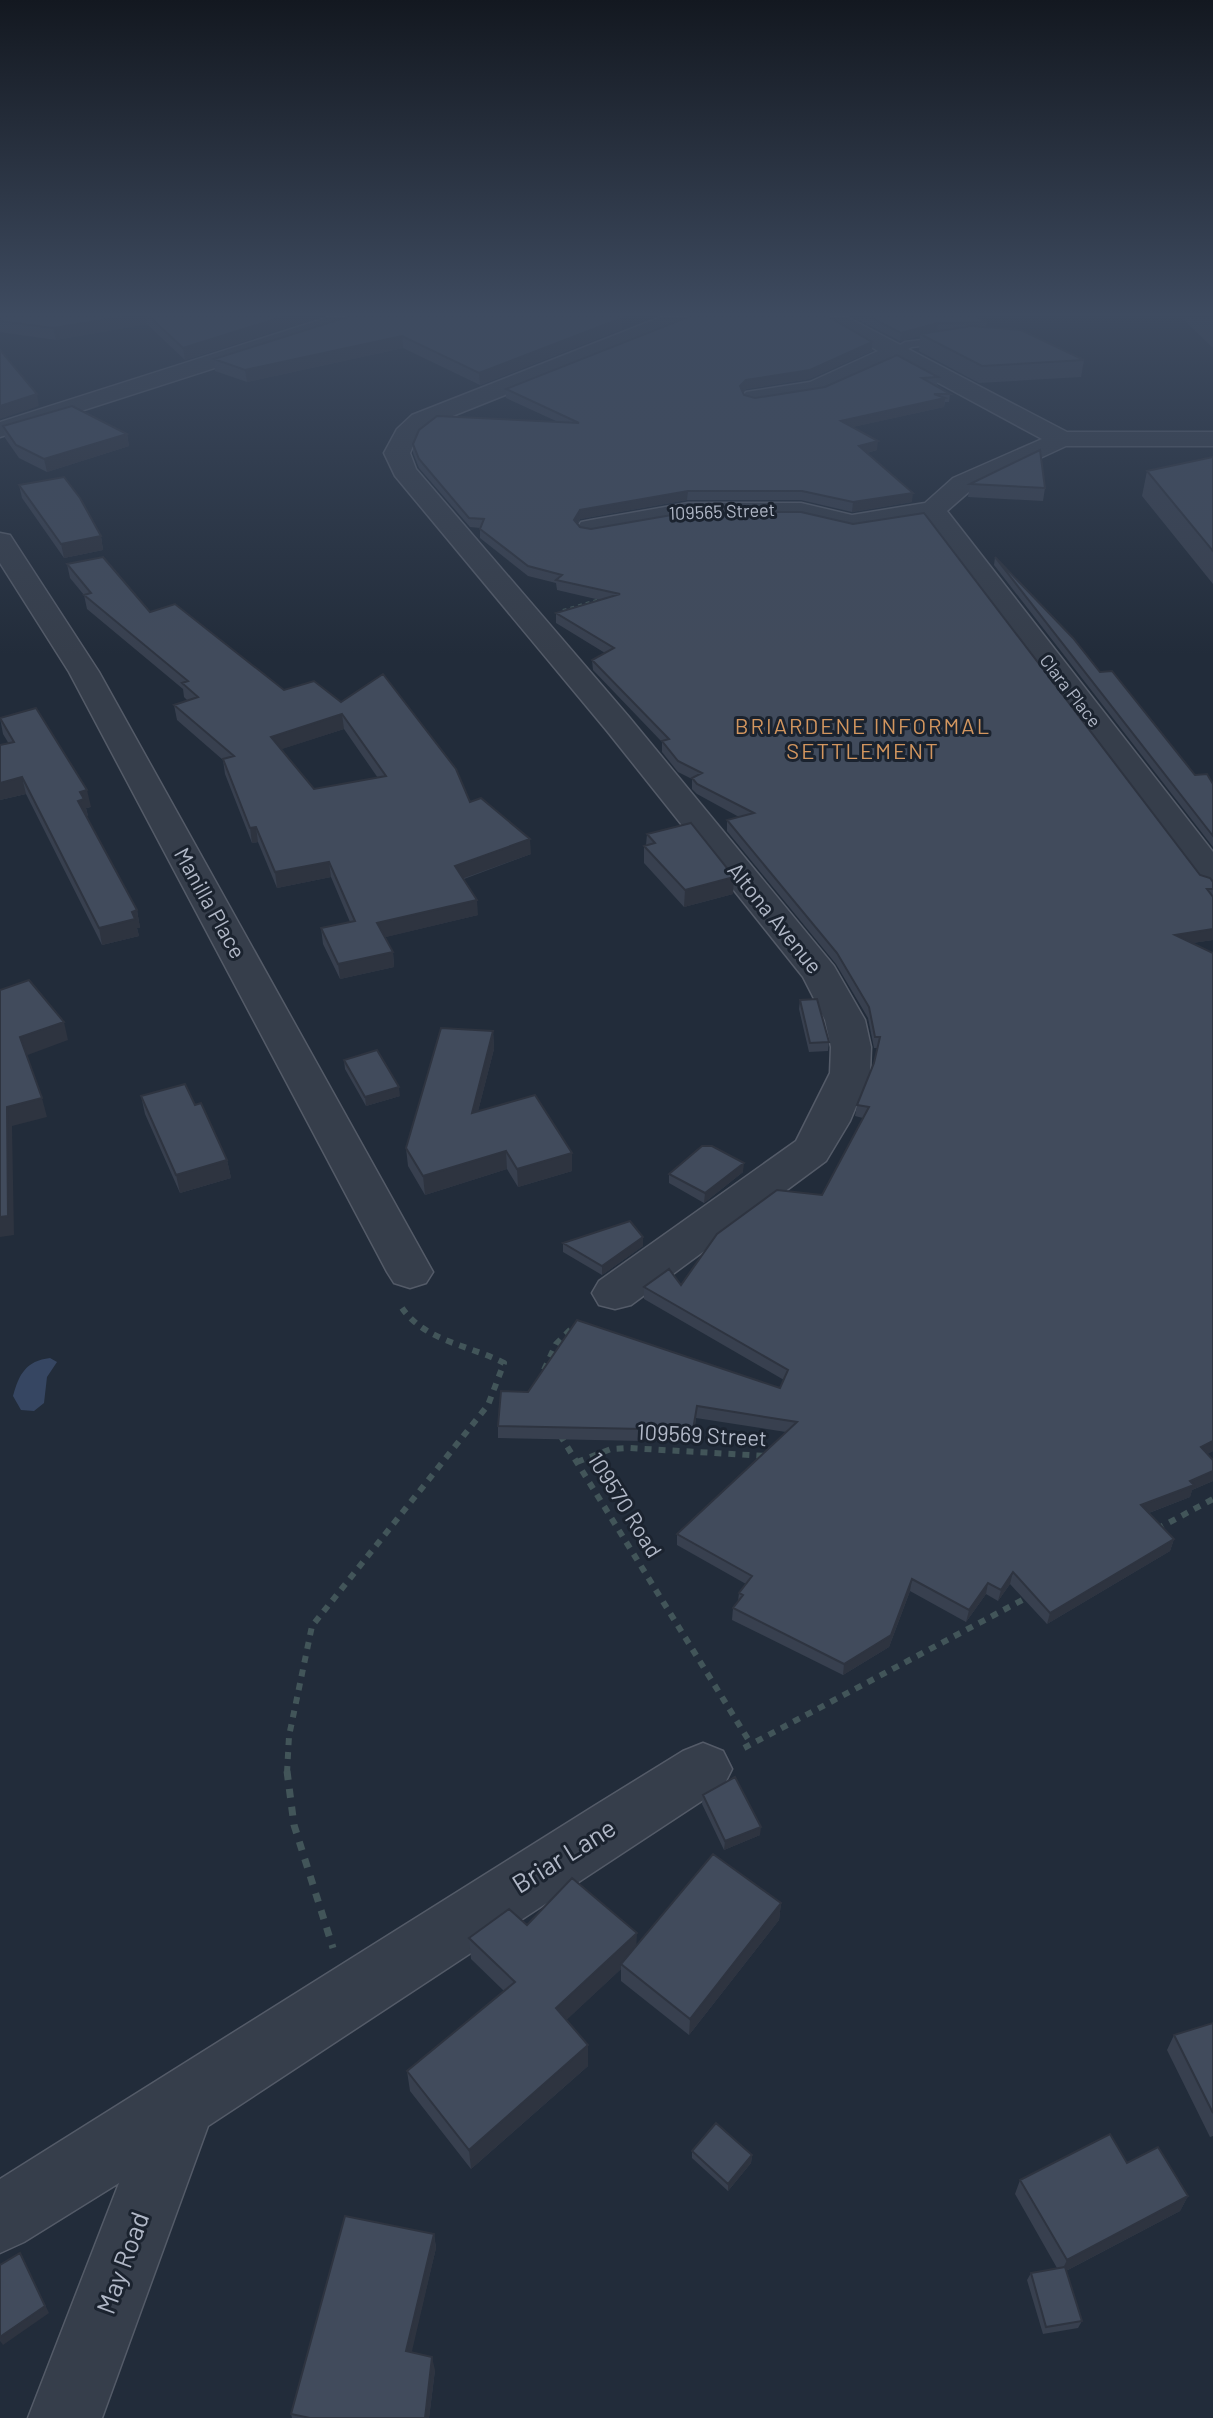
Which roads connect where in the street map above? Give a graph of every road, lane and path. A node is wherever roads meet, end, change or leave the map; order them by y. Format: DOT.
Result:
graph roads {
  1 [pos="411,430"];
  2 [pos="1044,430"];
  3 [pos="1062,439"];
  4 [pos="1213,439"];
  5 [pos="935,507"];
  6 [pos="591,528"];
  7 [pos="0,541"];
  8 [pos="609,597"];
  9 [pos="527,621"];
  10 [pos="1213,876"];
  11 [pos="410,1272"];
  12 [pos="615,1293"];
  13 [pos="540,1382"];
  14 [pos="557,1431"];
  15 [pos="781,1457"];
  16 [pos="577,1462"];
  17 [pos="1213,1499"];
  18 [pos="1150,1533"];
  19 [pos="1038,1592"];
  20 [pos="727,1757"];
  21 [pos="348,1997"];
  22 [pos="181,2108"];
  23 [pos="0,2218"];
  24 [pos="65,2418"];
  1 -- 9 [label="street, Altona Avenue"];
  2 -- 3 [label="street"];
  3 -- 4 [label="street"];
  3 -- 5 [label="street"];
  5 -- 6 [label="street, 109565 Street"];
  5 -- 10 [label="street, Clara Place"];
  7 -- 11 [label="street, Manilla Place"];
  8 -- 9 [label="path"];
  9 -- 12 [label="street, Altona Avenue"];
  11 -- 21 [label="path"];
  12 -- 13 [label="path"];
  14 -- 16 [label="path, 109570 Road"];
  15 -- 16 [label="path, 109569 Street"];
  16 -- 20 [label="path, 109570 Road"];
  17 -- 18 [label="path"];
  19 -- 20 [label="path"];
  20 -- 21 [label="street, Briar Lane"];
  21 -- 22 [label="street, Briar Lane"];
  22 -- 23 [label="street, Briar Lane"];
  22 -- 24 [label="street, May Road"];
}
